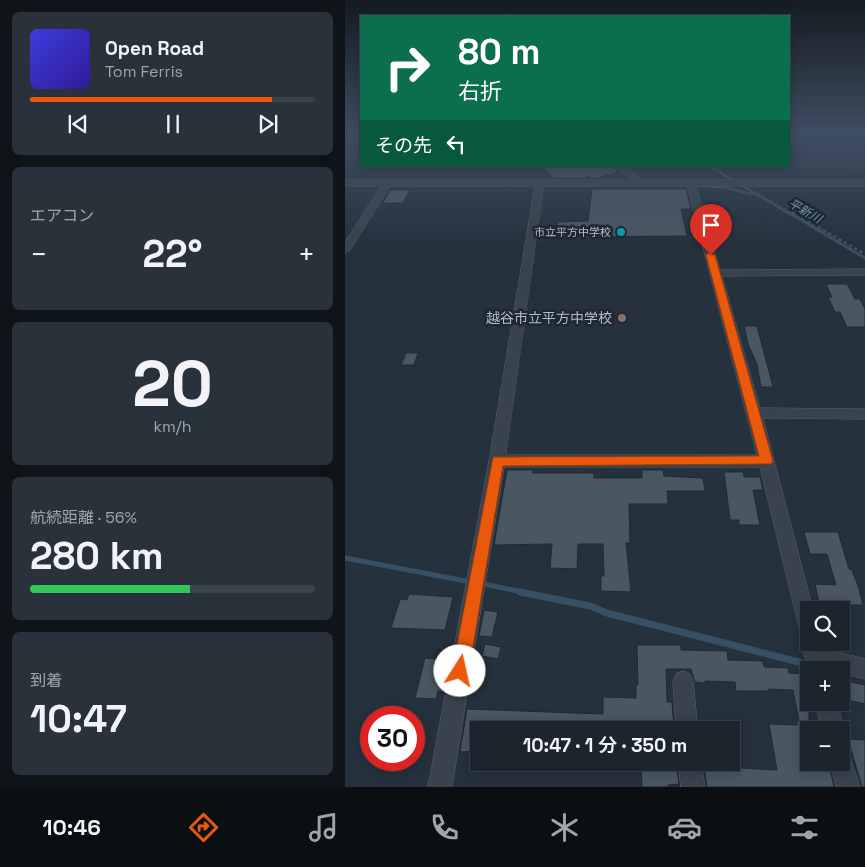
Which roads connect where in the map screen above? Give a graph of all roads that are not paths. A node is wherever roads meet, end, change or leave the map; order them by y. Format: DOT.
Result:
graph roads {
  1 [pos="624,171"];
  2 [pos="345,183"];
  3 [pos="387,183"];
  4 [pos="865,183"];
  5 [pos="540,184"];
  6 [pos="642,184"];
  7 [pos="691,184"];
  8 [pos="345,250"];
  9 [pos="865,272"];
  10 [pos="715,273"];
  11 [pos="754,413"];
  12 [pos="865,414"];
  13 [pos="497,461"];
  14 [pos="767,461"];
  15 [pos="801,601"];
  16 [pos="815,656"];
  17 [pos="865,669"];
  18 [pos="683,681"];
  19 [pos="686,721"];
  20 [pos="691,771"];
  21 [pos="844,771"];
  22 [pos="440,787"];
  23 [pos="693,787"];
  24 [pos="848,787"];
  1 -- 6 [label="street"];
  2 -- 3 [label="street"];
  3 -- 5 [label="street"];
  3 -- 8 [label="street"];
  4 -- 7 [label="street"];
  5 -- 6 [label="street"];
  5 -- 13 [label="street"];
  6 -- 7 [label="street"];
  7 -- 10 [label="street"];
  9 -- 10 [label="street"];
  10 -- 11 [label="street"];
  11 -- 12 [label="street"];
  11 -- 14 [label="street"];
  13 -- 14 [label="street"];
  13 -- 22 [label="street"];
  14 -- 15 [label="street"];
  16 -- 17 [label="street"];
  18 -- 19 [label="street"];
  20 -- 23 [label="street"];
  21 -- 24 [label="street"];
}
